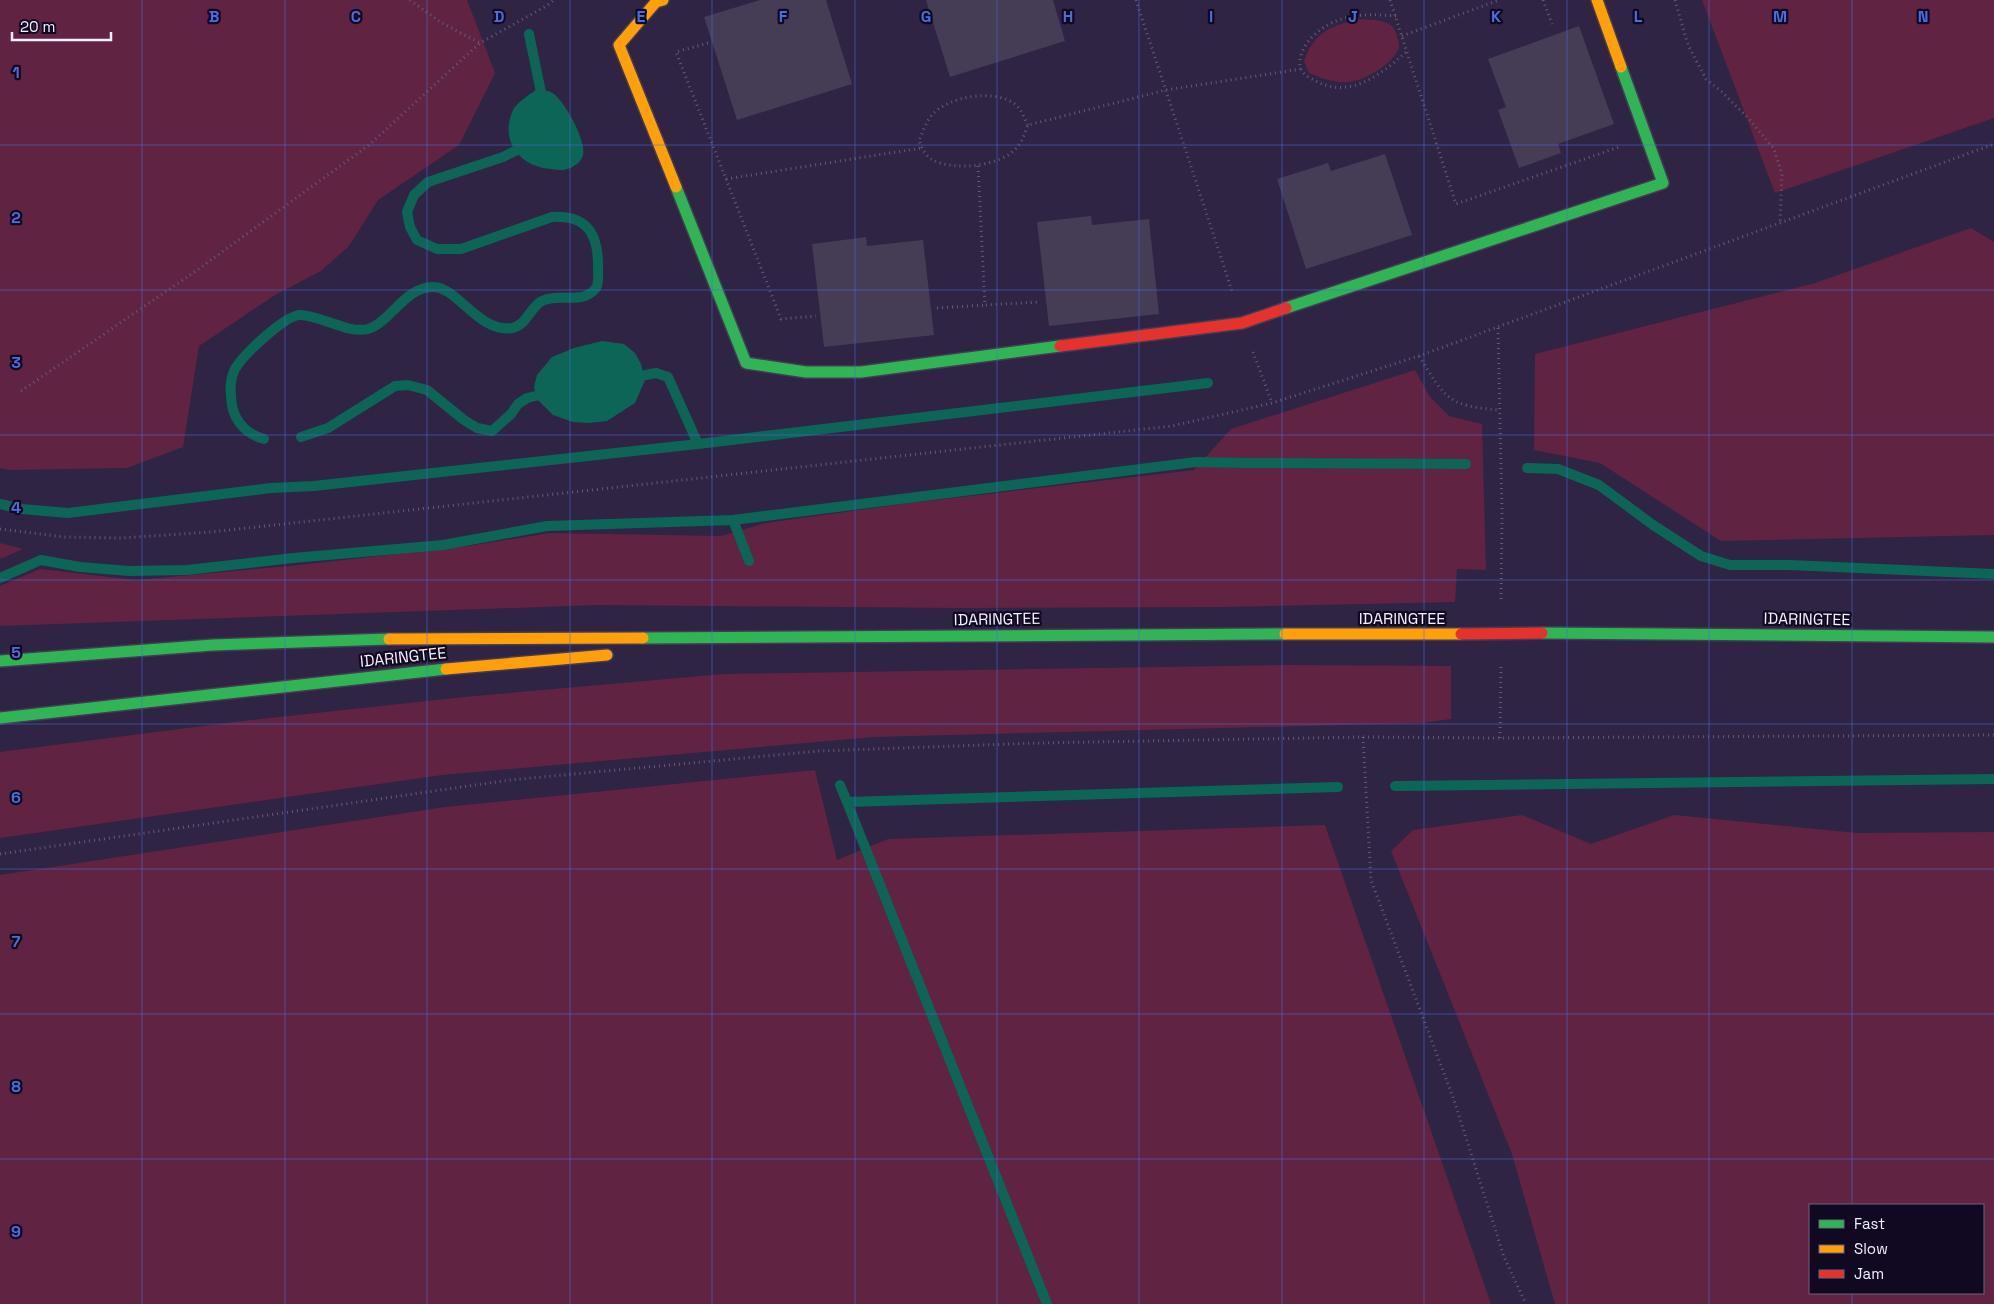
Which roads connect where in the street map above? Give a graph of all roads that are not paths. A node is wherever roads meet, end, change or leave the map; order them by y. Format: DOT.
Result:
graph roads {
  1 [pos="663,0"];
  2 [pos="1597,0"];
  3 [pos="1994,637"];
  4 [pos="811,638"];
  5 [pos="672,649"];
  6 [pos="623,653"];
  7 [pos="0,661"];
  8 [pos="0,718"];
  1 -- 2 [label="main road"];
  3 -- 4 [label="main road, IDARINGTEE, bridge"];
  4 -- 5 [label="main road, IDARINGTEE"];
  4 -- 7 [label="main road, IDARINGTEE"];
  6 -- 8 [label="main road, IDARINGTEE"];
}
